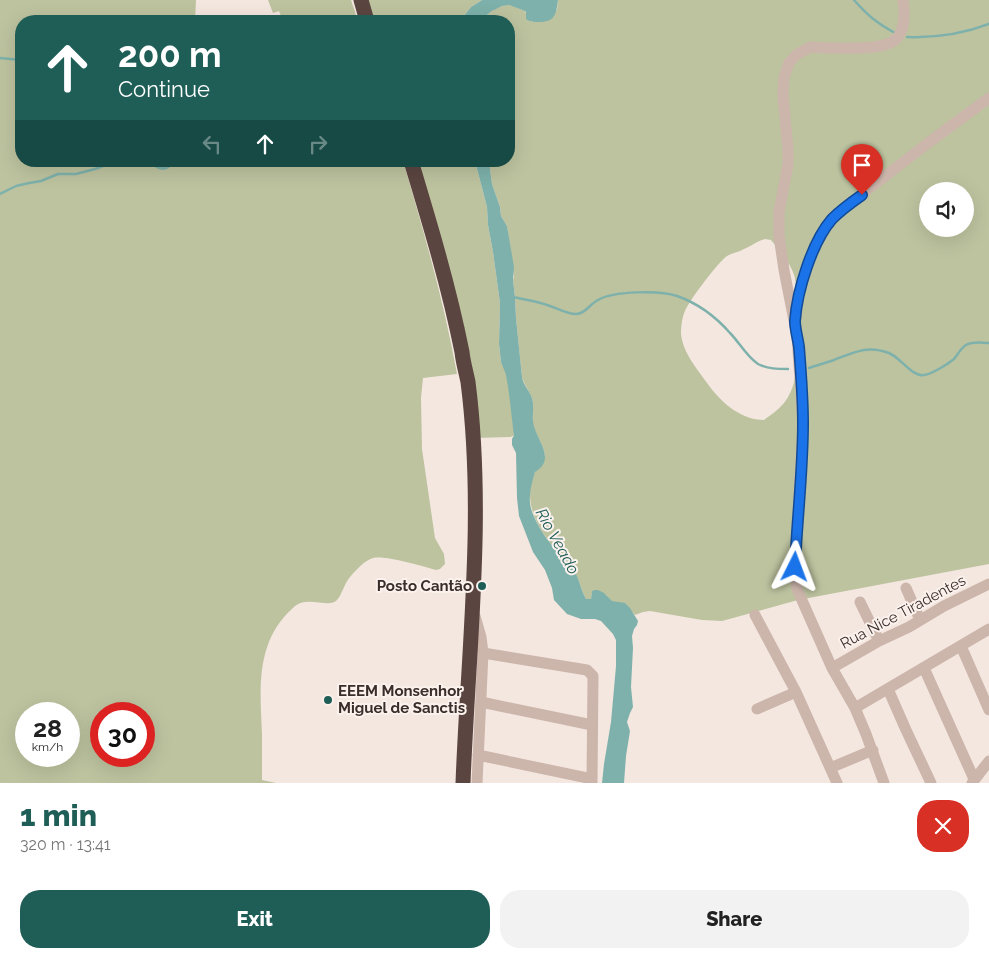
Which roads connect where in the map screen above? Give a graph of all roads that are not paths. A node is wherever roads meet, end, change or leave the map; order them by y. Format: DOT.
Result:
graph roads {
  1 [pos="361,0"];
  2 [pos="903,0"];
  3 [pos="365,15"];
  4 [pos="989,98"];
  5 [pos="413,167"];
  6 [pos="795,323"];
  7 [pos="989,584"];
  8 [pos="906,588"];
  9 [pos="860,602"];
  10 [pos="472,607"];
  11 [pos="755,615"];
  12 [pos="920,620"];
  13 [pos="989,629"];
  14 [pos="879,641"];
  15 [pos="961,646"];
  16 [pos="483,653"];
  17 [pos="832,668"];
  18 [pos="924,668"];
  19 [pos="888,689"];
  20 [pos="796,692"];
  21 [pos="480,702"];
  22 [pos="855,708"];
  23 [pos="757,709"];
  24 [pos="989,710"];
  25 [pos="592,725"];
  26 [pos="873,750"];
  27 [pos="478,755"];
  28 [pos="989,761"];
  29 [pos="830,768"];
  30 [pos="592,781"];
  31 [pos="973,781"];
  32 [pos="463,783"];
  33 [pos="477,783"];
  34 [pos="837,783"];
  35 [pos="884,783"];
  36 [pos="931,783"];
  1 -- 3 [label="highway"];
  2 -- 6 [label="street"];
  4 -- 6 [label="street"];
  5 -- 10 [label="highway"];
  6 -- 17 [label="street"];
  7 -- 12 [label="street, Rua Nice Tiradentes"];
  8 -- 12 [label="street"];
  9 -- 14 [label="street"];
  10 -- 16 [label="street"];
  10 -- 32 [label="highway"];
  11 -- 20 [label="street"];
  12 -- 14 [label="street, Rua Nice Tiradentes"];
  13 -- 15 [label="street"];
  14 -- 17 [label="street, Rua Nice Tiradentes"];
  15 -- 18 [label="street"];
  15 -- 24 [label="street"];
  16 -- 21 [label="street"];
  16 -- 25 [label="street"];
  17 -- 22 [label="street"];
  18 -- 19 [label="street"];
  18 -- 31 [label="street"];
  19 -- 22 [label="street"];
  19 -- 36 [label="street"];
  20 -- 23 [label="street"];
  20 -- 29 [label="street"];
  21 -- 25 [label="street"];
  21 -- 27 [label="street"];
  22 -- 26 [label="street"];
  25 -- 30 [label="street"];
  26 -- 29 [label="street"];
  26 -- 35 [label="street"];
  27 -- 30 [label="street"];
  27 -- 33 [label="street"];
  28 -- 31 [label="street"];
  29 -- 34 [label="street"];
}
